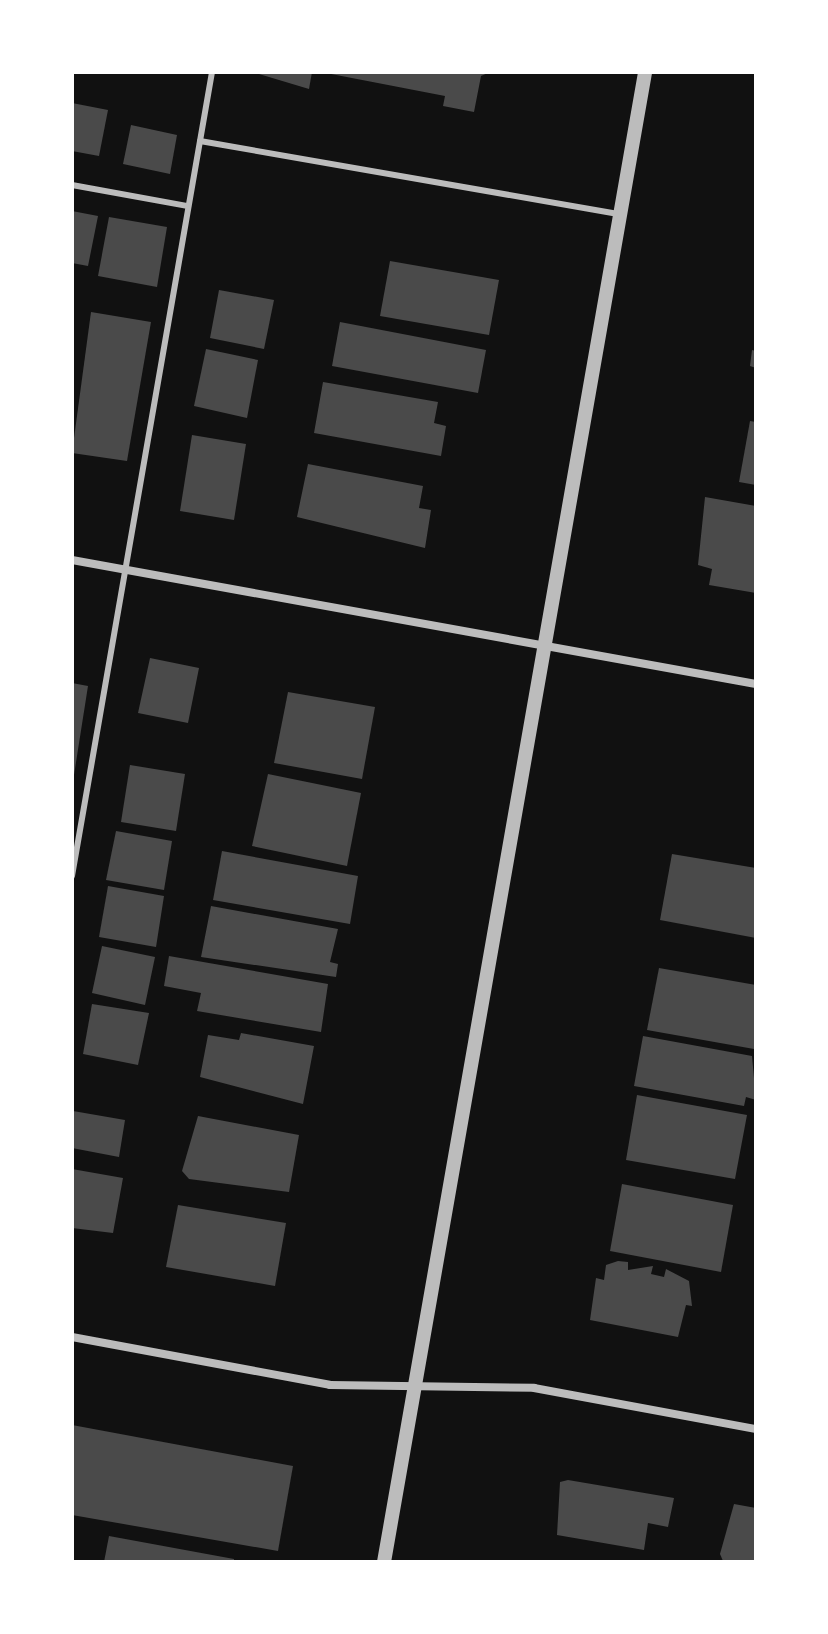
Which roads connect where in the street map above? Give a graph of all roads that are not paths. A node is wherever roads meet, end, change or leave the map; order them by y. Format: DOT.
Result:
graph roads {
  1 [pos="212,72"];
  2 [pos="645,72"];
  3 [pos="200,141"];
  4 [pos="72,185"];
  5 [pos="188,206"];
  6 [pos="620,214"];
  7 [pos="72,560"];
  8 [pos="125,570"];
  9 [pos="544,645"];
  10 [pos="756,684"];
  11 [pos="72,876"];
  12 [pos="72,1337"];
  13 [pos="415,1386"];
  14 [pos="756,1429"];
  15 [pos="384,1562"];
  1 -- 3 [label="lane"];
  2 -- 6 [label="street"];
  3 -- 5 [label="lane"];
  3 -- 6 [label="lane"];
  4 -- 5 [label="lane"];
  5 -- 8 [label="lane"];
  6 -- 9 [label="street"];
  7 -- 8 [label="street"];
  8 -- 9 [label="street"];
  8 -- 11 [label="lane"];
  9 -- 10 [label="street"];
  9 -- 13 [label="street"];
  12 -- 13 [label="street"];
  13 -- 14 [label="street"];
  13 -- 15 [label="street"];
}
